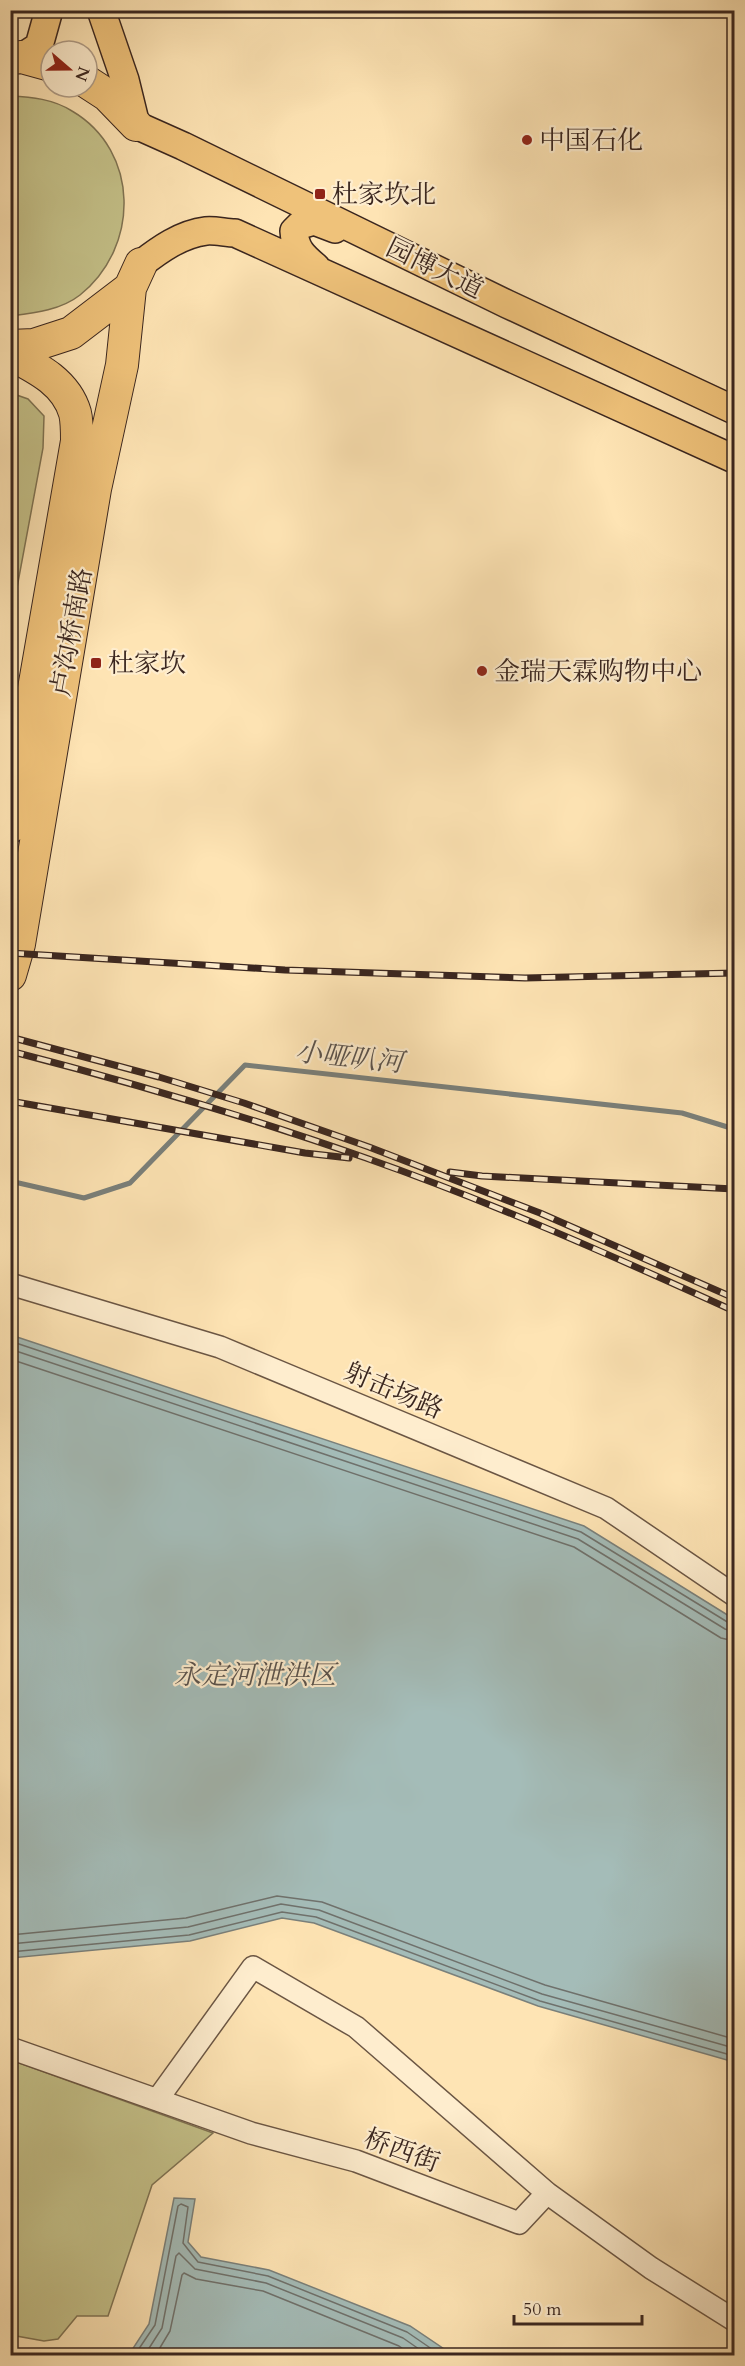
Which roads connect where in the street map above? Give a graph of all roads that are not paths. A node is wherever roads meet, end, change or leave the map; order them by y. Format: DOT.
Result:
graph roads {
  1 [pos="49,10"];
  2 [pos="101,10"];
  3 [pos="28,60"];
  4 [pos="99,89"];
  5 [pos="136,125"];
  6 [pos="385,244"];
  7 [pos="320,270"];
  8 [pos="135,276"];
  9 [pos="10,346"];
  10 [pos="10,354"];
  11 [pos="735,410"];
  12 [pos="735,459"];
  13 [pos="10,827"];
  14 [pos="10,975"];
  15 [pos="10,1284"];
  16 [pos="735,1595"];
  17 [pos="10,2048"];
  18 [pos="157,2100"];
  19 [pos="548,2193"];
  20 [pos="735,2320"];
  1 -- 3 [label="main road"];
  2 -- 5 [label="main road"];
  4 -- 5 [label="highway"];
  5 -- 6 [label="main road, 园博大道"];
  6 -- 7 [label="main road"];
  6 -- 11 [label="main road, 园博大道"];
  7 -- 8 [label="main road, 园博大道"];
  7 -- 12 [label="main road, 园博大道"];
  8 -- 9 [label="highway"];
  8 -- 14 [label="highway, 卢沟桥南路"];
  10 -- 13 [label="highway, 卢沟桥南路"];
  15 -- 16 [label="street, 射击场路"];
  17 -- 18 [label="street, 桥西街"];
  18 -- 19 [label="street, 桥西街"];
  18 -- 19 [label="street"];
  19 -- 20 [label="street"];
}
